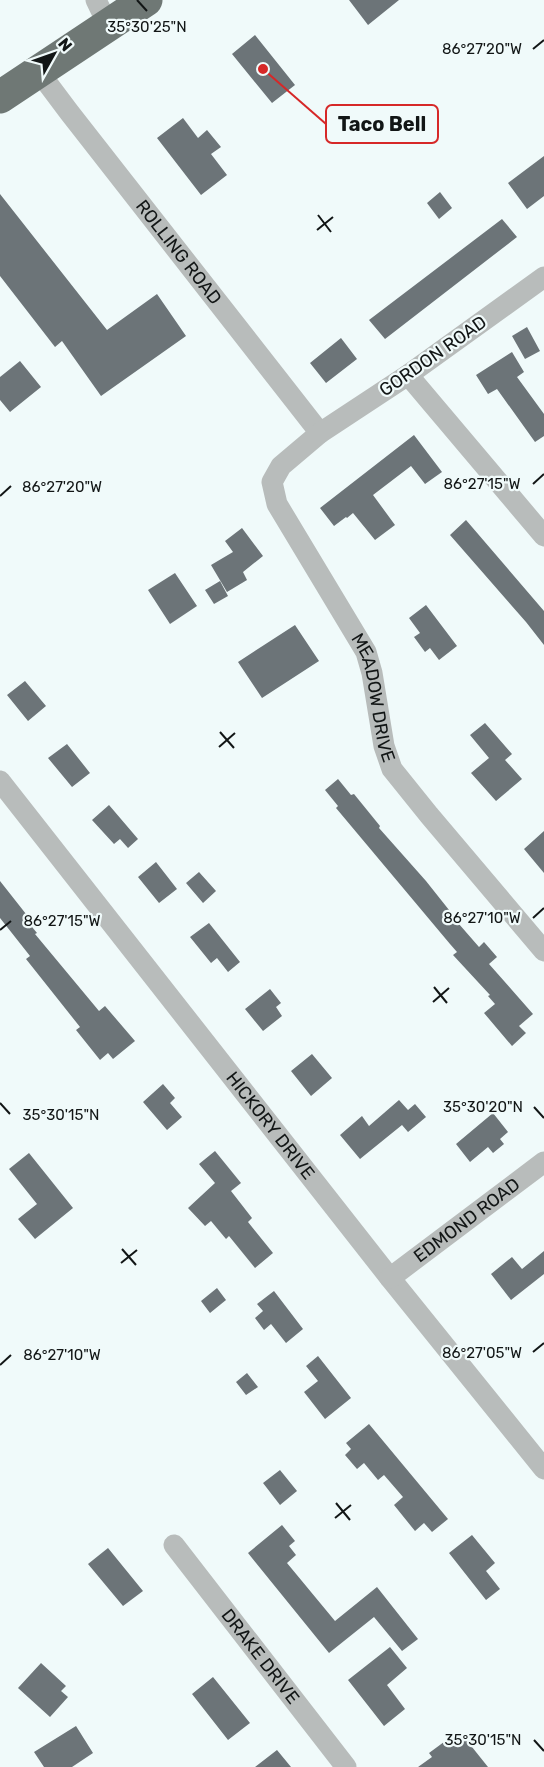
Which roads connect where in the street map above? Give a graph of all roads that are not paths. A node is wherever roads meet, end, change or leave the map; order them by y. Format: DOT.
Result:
graph roads {
  1 [pos="147,0"];
  2 [pos="102,13"];
  3 [pos="39,72"];
  4 [pos="0,97"];
  5 [pos="544,277"];
  6 [pos="408,375"];
  7 [pos="320,433"];
  8 [pos="544,536"];
  9 [pos="0,781"];
  10 [pos="544,951"];
  11 [pos="544,1162"];
  12 [pos="390,1278"];
  13 [pos="544,1470"];
  14 [pos="174,1545"];
  15 [pos="346,1767"];
  1 -- 2 [label="highway"];
  2 -- 3 [label="highway"];
  3 -- 4 [label="highway"];
  3 -- 7 [label="street, ROLLING ROAD"];
  5 -- 6 [label="street, GORDON ROAD"];
  6 -- 7 [label="street, GORDON ROAD"];
  6 -- 8 [label="street"];
  7 -- 10 [label="street, MEADOW DRIVE"];
  9 -- 12 [label="street, HICKORY DRIVE"];
  11 -- 12 [label="street, EDMOND ROAD"];
  12 -- 13 [label="street, HICKORY DRIVE"];
  14 -- 15 [label="street, DRAKE DRIVE"];
}
